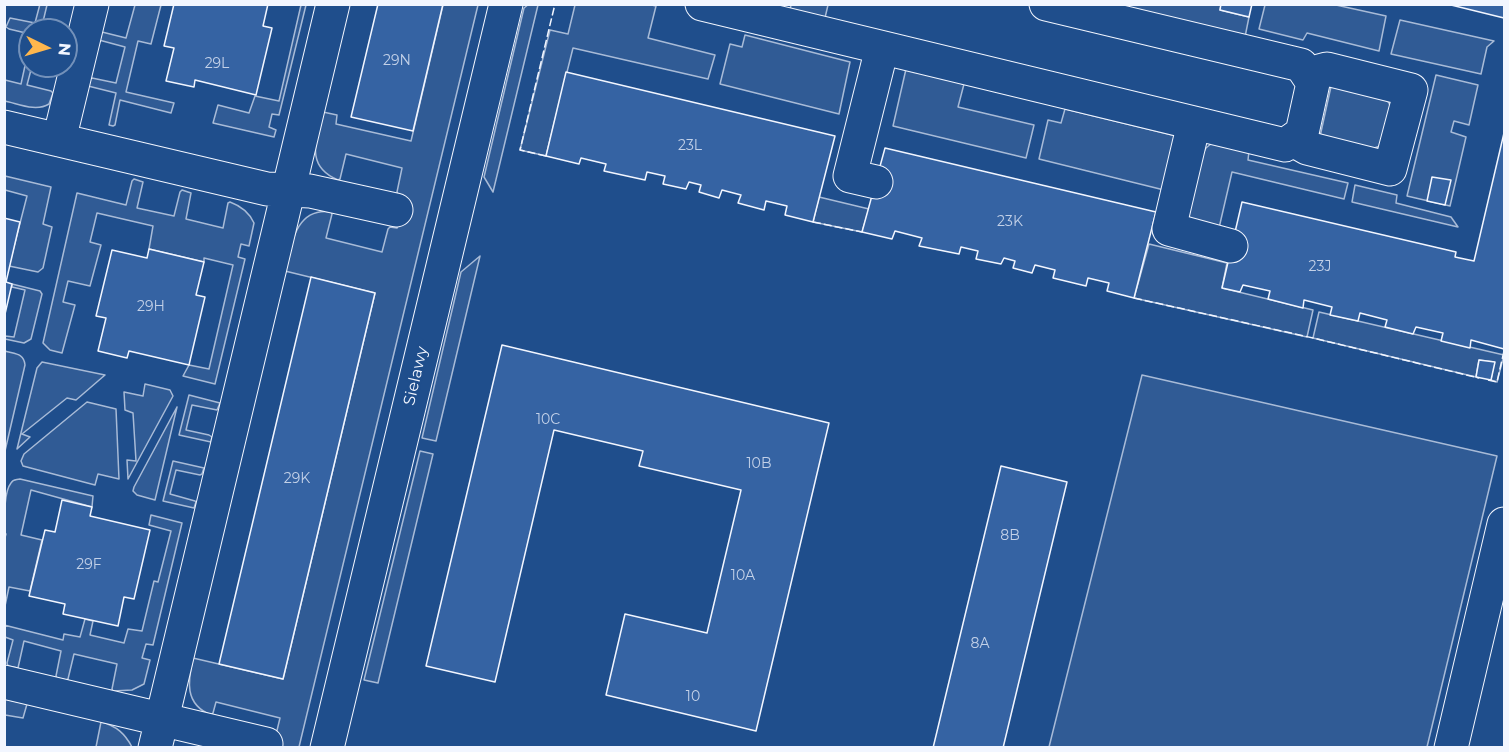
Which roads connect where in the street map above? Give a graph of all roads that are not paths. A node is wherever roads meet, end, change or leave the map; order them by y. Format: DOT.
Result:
graph roads {
  1 [pos="92,4"];
  2 [pos="333,4"];
  3 [pos="506,4"];
  4 [pos="702,4"];
  5 [pos="1046,4"];
  6 [pos="882,48"];
  7 [pos="1308,75"];
  8 [pos="1194,123"];
  9 [pos="4,127"];
  10 [pos="59,140"];
  11 [pos="1293,140"];
  12 [pos="850,176"];
  13 [pos="288,190"];
  14 [pos="396,210"];
  15 [pos="1231,246"];
  16 [pos="1504,524"];
  17 [pos="4,682"];
  18 [pos="159,733"];
  19 [pos="266,744"];
  20 [pos="327,747"];
  21 [pos="1451,747"];
  1 -- 10 [label="street"];
  2 -- 13 [label="street"];
  3 -- 20 [label="street, Sielawy"];
  4 -- 6 [label="street"];
  5 -- 7 [label="street"];
  6 -- 8 [label="street"];
  6 -- 12 [label="street"];
  7 -- 11 [label="street"];
  7 -- 11 [label="street"];
  8 -- 11 [label="street"];
  8 -- 15 [label="street"];
  9 -- 10 [label="street"];
  10 -- 13 [label="street"];
  13 -- 14 [label="street"];
  13 -- 18 [label="street"];
  16 -- 21 [label="street"];
  17 -- 18 [label="street"];
  18 -- 19 [label="street"];
}
